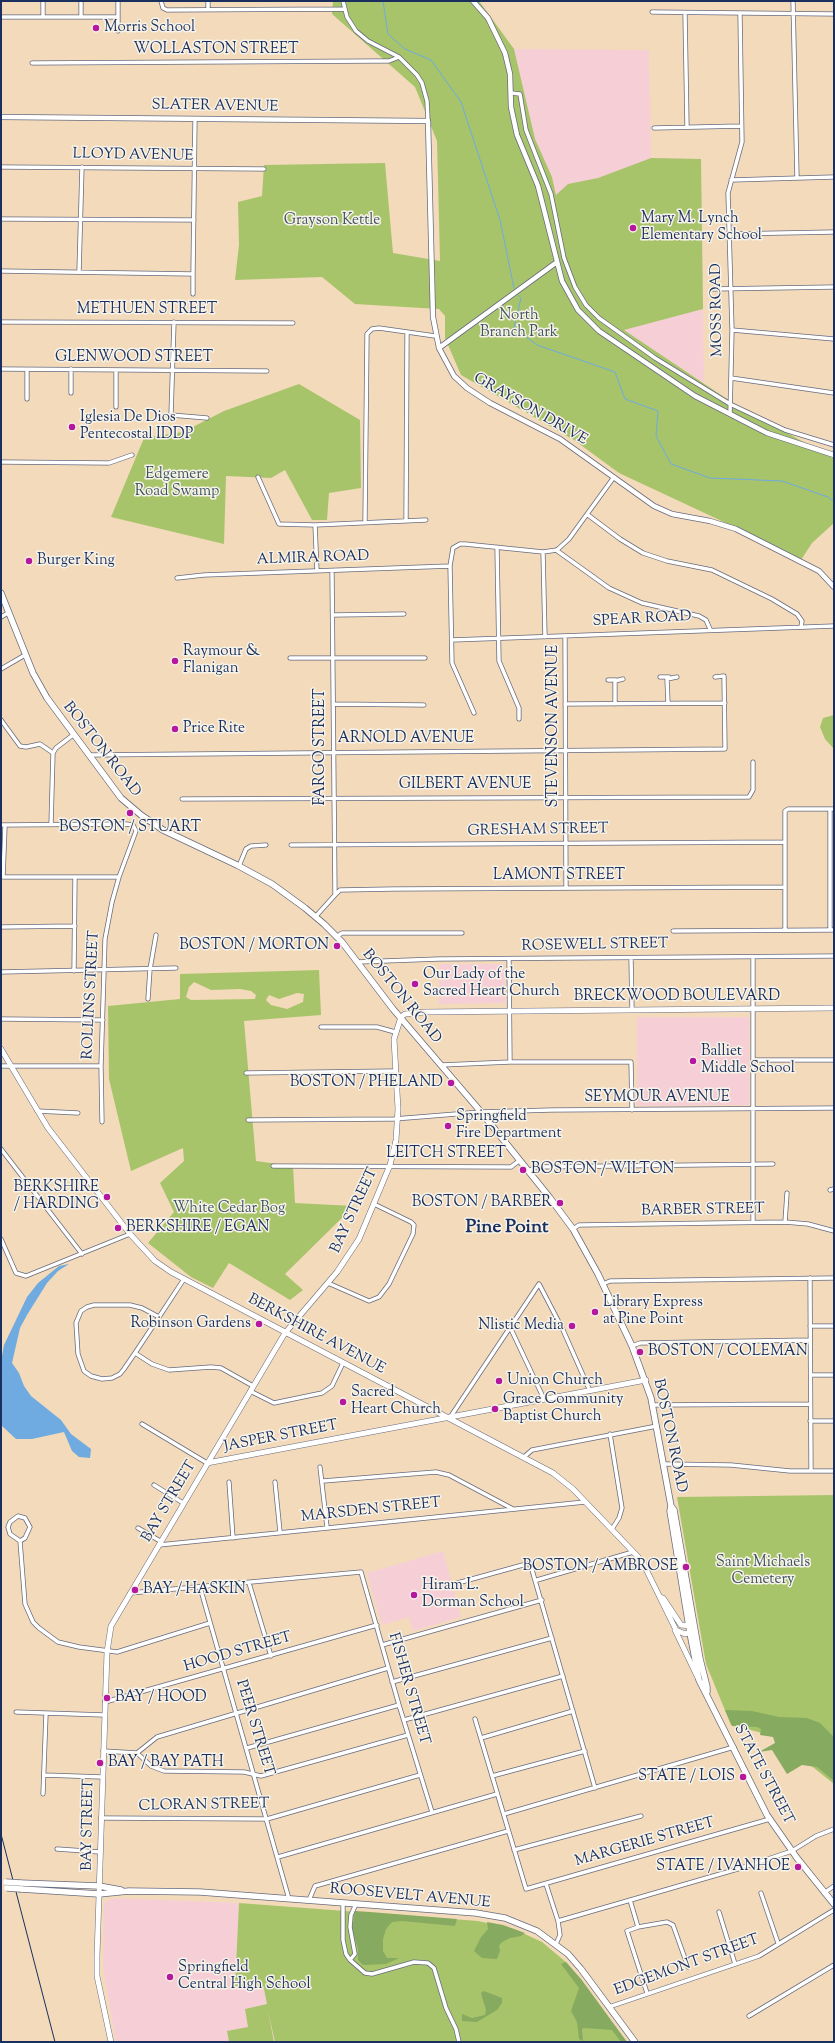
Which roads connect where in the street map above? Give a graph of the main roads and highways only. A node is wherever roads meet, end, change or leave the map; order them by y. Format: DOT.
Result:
graph roads {
  1 [pos="1,593"];
  2 [pos="834,1008"];
  3 [pos="400,1017"];
  4 [pos="1,1049"];
  5 [pos="285,1333"];
  6 [pos="646,1380"];
  7 [pos="449,1418"];
  8 [pos="207,1463"];
  9 [pos="660,1597"];
  10 [pos="673,1626"];
  11 [pos="692,1629"];
  12 [pos="698,1678"];
  13 [pos="707,1692"];
  14 [pos="4,1885"];
  15 [pos="20,1886"];
  16 [pos="99,1886"];
  17 [pos="129,1891"];
  18 [pos="99,1894"];
  19 [pos="834,1904"];
  20 [pos="111,2042"];
  21 [pos="635,2042"];
  1 -- 3 [label="main road, BOSTON ROAD"];
  2 -- 3 [label="main road, BRECKWOOD BOULEVARD"];
  3 -- 5 [label="main road, BAY STREET"];
  3 -- 6 [label="main road, BOSTON ROAD"];
  4 -- 5 [label="main road, BERKSHIRE AVENUE"];
  5 -- 7 [label="main road, BERKSHIRE AVENUE"];
  5 -- 8 [label="main road, BAY STREET"];
  6 -- 7 [label="main road, JASPER STREET"];
  6 -- 11 [label="main road, BOSTON ROAD"];
  7 -- 8 [label="main road, JASPER STREET"];
  7 -- 9 [label="main road, BERKSHIRE AVENUE"];
  8 -- 16 [label="main road, BAY STREET"];
  9 -- 10 [label="main road, BERKSHIRE AVENUE"];
  9 -- 11 [label="main road, BERKSHIRE AVENUE"];
  10 -- 11 [label="main road"];
  10 -- 12 [label="main road, BERKSHIRE AVENUE"];
  11 -- 12 [label="main road, STATE STREET"];
  11 -- 13 [label="main road, STATE STREET"];
  12 -- 13 [label="main road, STATE STREET"];
  13 -- 19 [label="main road, STATE STREET"];
  14 -- 15 [label="main road, ROOSEVELT AVENUE, bridge"];
  15 -- 16 [label="main road, ROOSEVELT AVENUE"];
  15 -- 18 [label="main road, ROOSEVELT AVENUE"];
  16 -- 17 [label="main road, ROOSEVELT AVENUE"];
  16 -- 18 [label="main road, BAY STREET"];
  17 -- 18 [label="main road, ROOSEVELT AVENUE"];
  17 -- 21 [label="main road, ROOSEVELT AVENUE"];
  18 -- 20 [label="main road, BAY STREET"];
}
